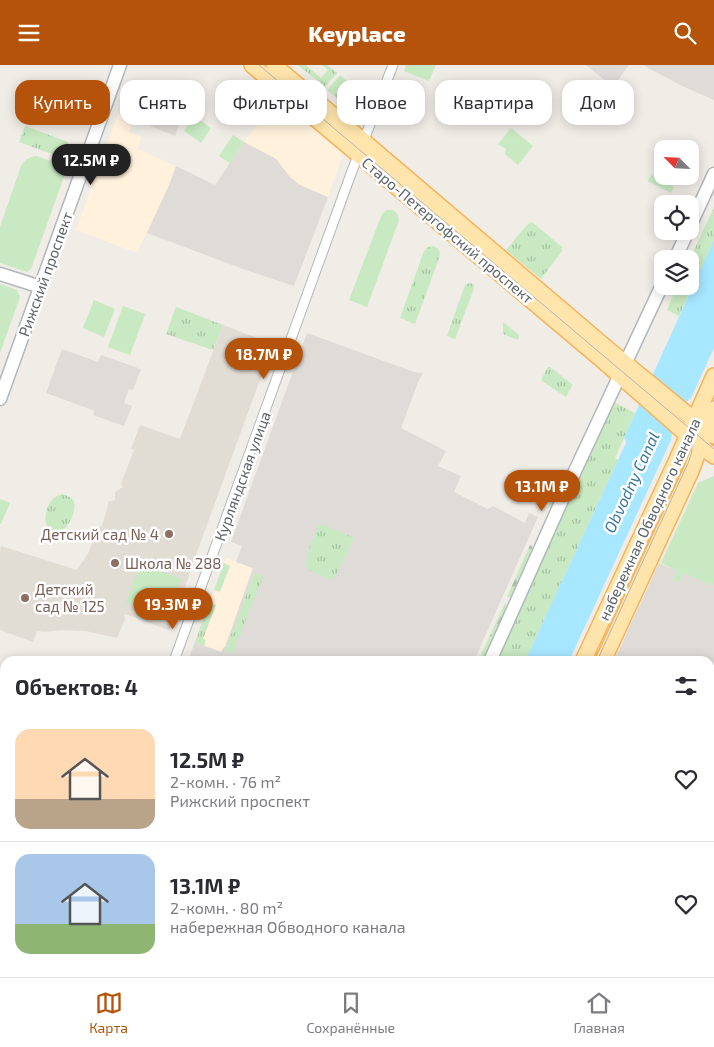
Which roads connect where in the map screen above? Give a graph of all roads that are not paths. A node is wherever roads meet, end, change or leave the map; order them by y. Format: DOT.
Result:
graph roads {
  1 [pos="120,65"];
  2 [pos="252,65"];
  3 [pos="274,65"];
  4 [pos="393,65"];
  5 [pos="361,148"];
  6 [pos="714,175"];
  7 [pos="699,207"];
  8 [pos="0,274"];
  9 [pos="40,287"];
  10 [pos="657,295"];
  11 [pos="623,369"];
  12 [pos="714,376"];
  13 [pos="0,399"];
  14 [pos="714,409"];
  15 [pos="684,419"];
  16 [pos="710,433"];
  17 [pos="688,435"];
  18 [pos="700,446"];
  19 [pos="714,456"];
  20 [pos="176,656"];
  21 [pos="492,656"];
  22 [pos="585,656"];
  23 [pos="605,656"];
  1 -- 9 [label="street, Рижский проспект"];
  2 -- 5 [label="main road, Старо-Петергофский проспект"];
  3 -- 5 [label="main road, Старо-Петергофский проспект"];
  4 -- 5 [label="street, Курляндская улица"];
  5 -- 11 [label="main road, Старо-Петергофский проспект"];
  5 -- 20 [label="street, Курляндская улица"];
  6 -- 7 [label="street"];
  8 -- 9 [label="street"];
  9 -- 13 [label="street, Рижский проспект"];
  10 -- 11 [label="street"];
  11 -- 15 [label="main road, Старо-Петергофский проспект"];
  11 -- 21 [label="street"];
  12 -- 15 [label="main road, набережная Обводного канала"];
  14 -- 16 [label="main road, набережная Обводного канала"];
  15 -- 16 [label="main road"];
  15 -- 17 [label="main road, набережная Обводного канала"];
  16 -- 18 [label="main road, набережная Обводного канала"];
  17 -- 18 [label="main road"];
  17 -- 22 [label="main road, набережная Обводного канала"];
  18 -- 19 [label="main road"];
  18 -- 23 [label="main road, набережная Обводного канала"];
}
